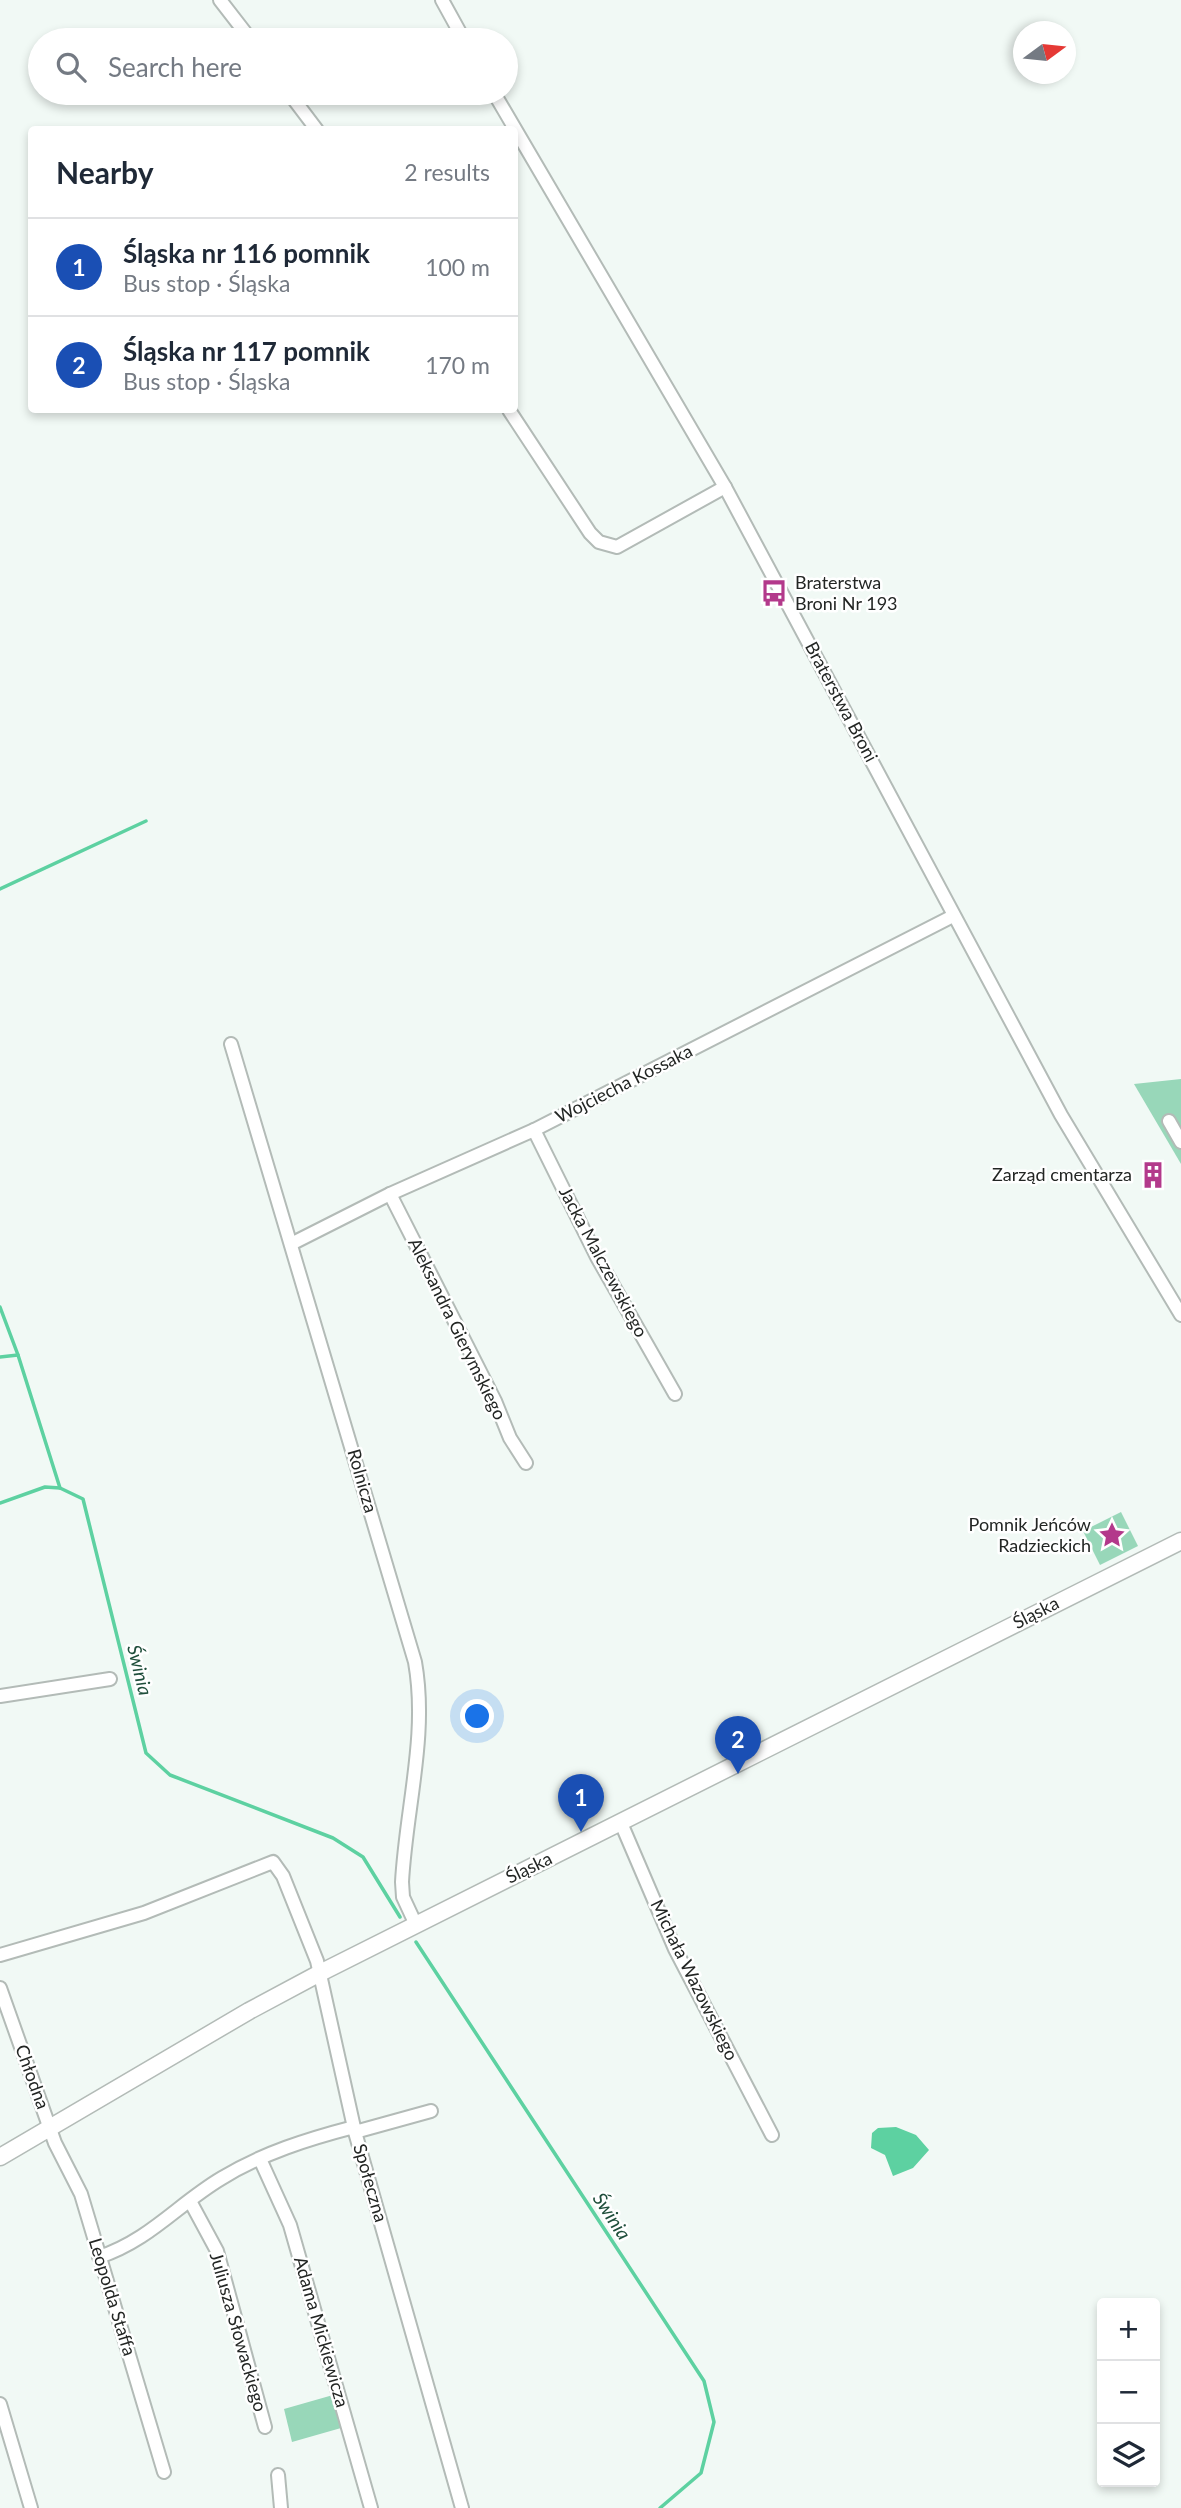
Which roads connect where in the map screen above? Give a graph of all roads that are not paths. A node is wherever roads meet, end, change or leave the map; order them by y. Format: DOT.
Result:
graph roads {
  1 [pos="220,0"];
  2 [pos="442,0"];
  3 [pos="242,28"];
  4 [pos="457,28"];
  5 [pos="298,105"];
  6 [pos="501,105"];
  7 [pos="314,126"];
  8 [pos="513,126"];
  9 [pos="518,134"];
  10 [pos="511,413"];
  11 [pos="725,487"];
  12 [pos="953,916"];
  13 [pos="231,1044"];
  14 [pos="1169,1121"];
  15 [pos="534,1130"];
  16 [pos="1181,1142"];
  17 [pos="390,1194"];
  18 [pos="291,1244"];
  19 [pos="1181,1315"];
  20 [pos="675,1394"];
  21 [pos="526,1464"];
  22 [pos="1181,1541"];
  23 [pos="110,1679"];
  24 [pos="0,1696"];
  25 [pos="621,1823"];
  26 [pos="416,1924"];
  27 [pos="0,1955"];
  28 [pos="320,1973"];
  29 [pos="0,1988"];
  30 [pos="431,2111"];
  31 [pos="49,2127"];
  32 [pos="354,2129"];
  33 [pos="772,2135"];
  34 [pos="0,2157"];
  35 [pos="260,2159"];
  36 [pos="190,2201"];
  37 [pos="99,2257"];
  38 [pos="0,2404"];
  39 [pos="265,2427"];
  40 [pos="164,2472"];
  41 [pos="278,2475"];
  42 [pos="31,2508"];
  43 [pos="281,2508"];
  44 [pos="371,2508"];
  45 [pos="462,2508"];
  1 -- 3 [label="street"];
  2 -- 4 [label="street"];
  5 -- 7 [label="street"];
  6 -- 8 [label="street, Braterstwa Broni"];
  9 -- 11 [label="street, Braterstwa Broni"];
  10 -- 11 [label="street"];
  11 -- 12 [label="street, Braterstwa Broni"];
  12 -- 15 [label="street, Wojciecha Kossaka"];
  12 -- 19 [label="street, Braterstwa Broni"];
  13 -- 18 [label="street, Rolnicza"];
  14 -- 16 [label="street"];
  15 -- 17 [label="street, Wojciecha Kossaka"];
  15 -- 20 [label="street, Jacka Malczewskiego"];
  17 -- 18 [label="street, Wojciecha Kossaka"];
  17 -- 21 [label="street, Aleksandra Gierymskiego"];
  18 -- 26 [label="street, Rolnicza"];
  22 -- 25 [label="street, Śląska"];
  23 -- 24 [label="street"];
  25 -- 26 [label="street, Śląska"];
  25 -- 33 [label="street, Michała Wazowskiego"];
  26 -- 28 [label="street, Śląska"];
  27 -- 28 [label="street, Społeczna"];
  28 -- 31 [label="street, Śląska"];
  28 -- 32 [label="street, Społeczna"];
  29 -- 31 [label="street, Chłodna"];
  30 -- 32 [label="street"];
  31 -- 34 [label="street, Śląska"];
  31 -- 37 [label="street, Leopolda Staffa"];
  32 -- 35 [label="street"];
  32 -- 45 [label="street, Społeczna"];
  35 -- 36 [label="street"];
  35 -- 44 [label="street, Adama Mickiewicza"];
  36 -- 37 [label="street"];
  36 -- 39 [label="street, Juliusza Słowackiego"];
  37 -- 40 [label="street, Leopolda Staffa"];
  38 -- 42 [label="street"];
  41 -- 43 [label="street"];
}
